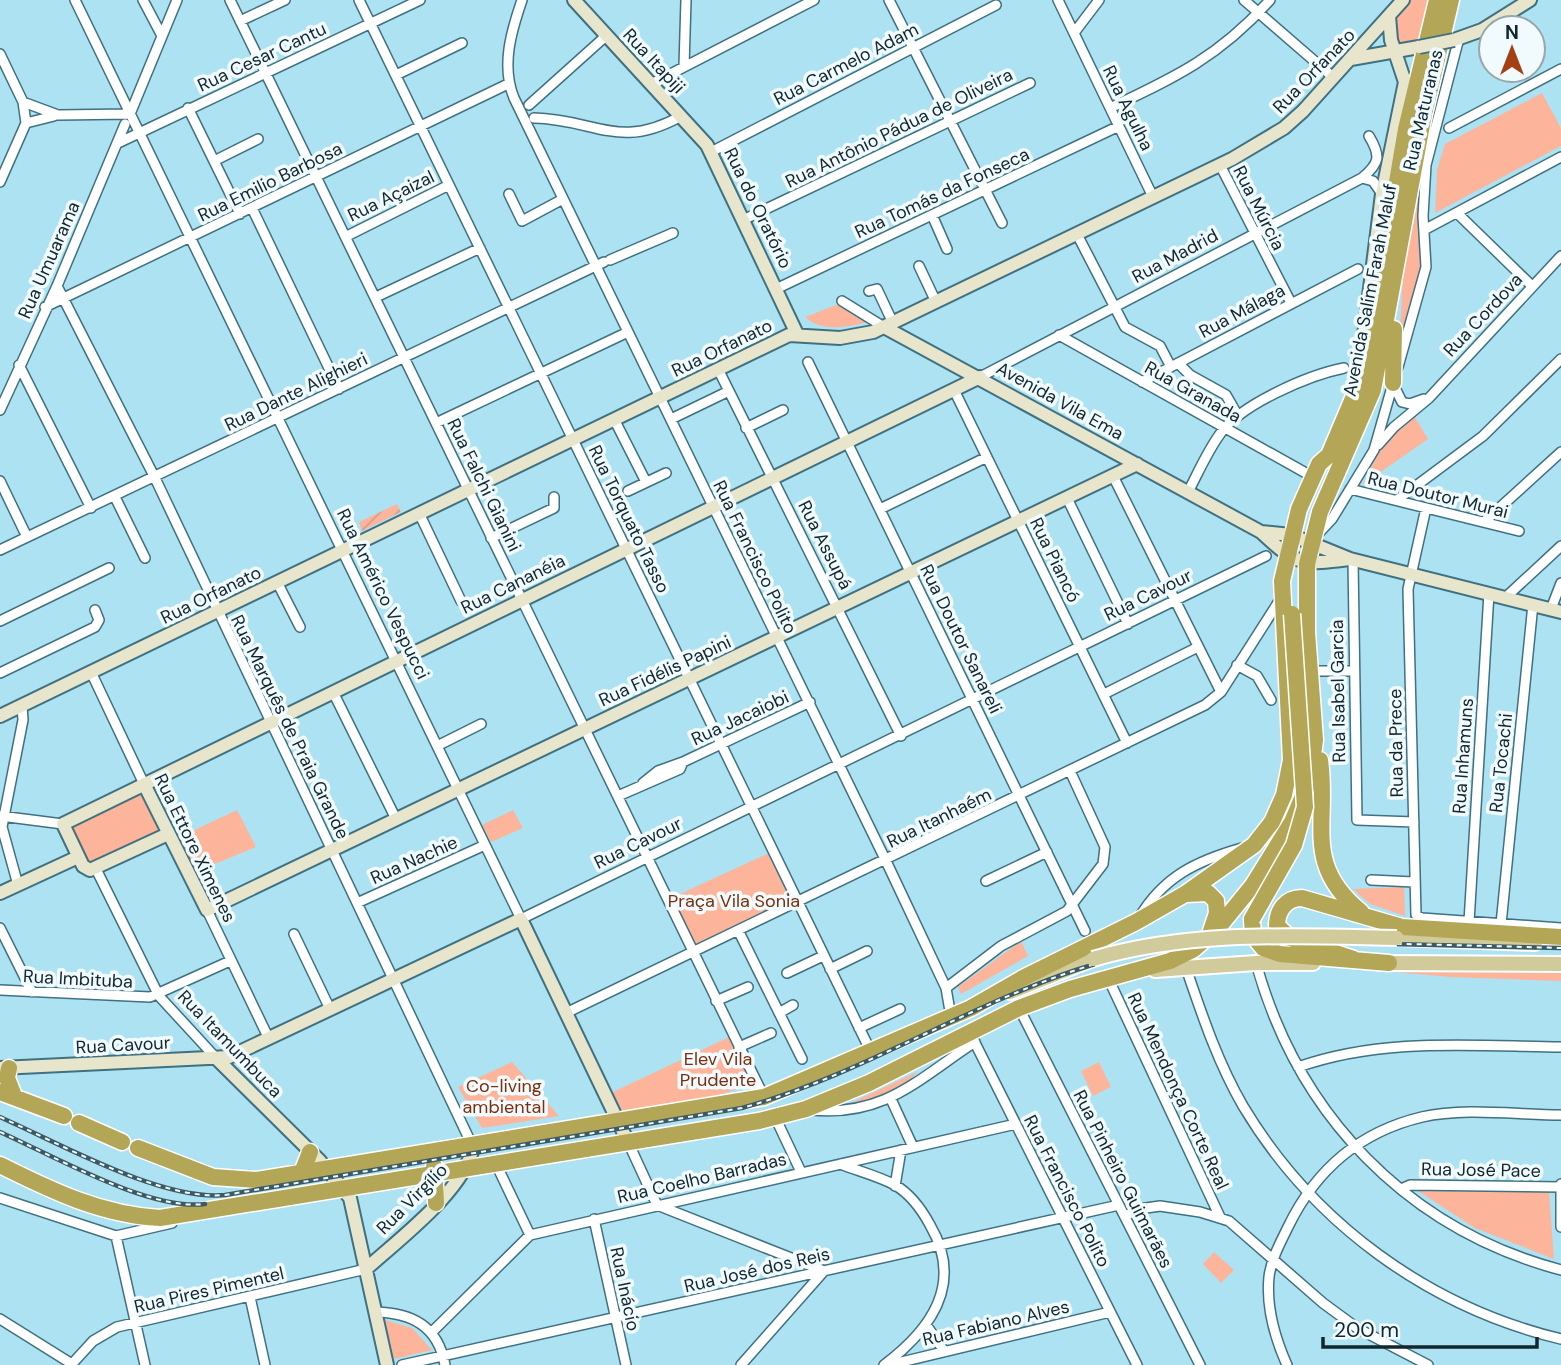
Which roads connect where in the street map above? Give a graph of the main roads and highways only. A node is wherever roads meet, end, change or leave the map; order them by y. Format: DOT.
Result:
graph roads {
  1 [pos="1437,0"];
  2 [pos="1451,0"];
  3 [pos="1391,302"];
  4 [pos="1393,383"];
  5 [pos="1329,455"];
  6 [pos="1301,538"];
  7 [pos="1296,559"];
  8 [pos="1315,740"];
  9 [pos="1185,894"];
  10 [pos="1370,919"];
  11 [pos="1209,936"];
  12 [pos="1561,937"];
  13 [pos="1561,943"];
  14 [pos="1354,959"];
  15 [pos="1389,963"];
  16 [pos="1561,964"];
  17 [pos="1143,971"];
  18 [pos="971,1008"];
  19 [pos="4,1068"];
  20 [pos="7,1094"];
  21 [pos="122,1142"];
  22 [pos="138,1148"];
  23 [pos="310,1152"];
  24 [pos="432,1153"];
  25 [pos="0,1166"];
  26 [pos="435,1174"];
  27 [pos="301,1175"];
  28 [pos="436,1203"];
  1 -- 5 [label="highway, Avenida Salim Farah Maluf"];
  2 -- 3 [label="highway, Avenida Salim Farah Maluf"];
  3 -- 4 [label="highway"];
  3 -- 6 [label="highway, Avenida Salim Farah Maluf"];
  5 -- 6 [label="highway"];
  5 -- 6 [label="highway, Avenida Salim Farah Maluf"];
  6 -- 7 [label="highway"];
  7 -- 8 [label="highway"];
  7 -- 9 [label="highway"];
  7 -- 14 [label="highway, bridge"];
  8 -- 10 [label="highway"];
  8 -- 11 [label="highway"];
  9 -- 11 [label="highway"];
  9 -- 18 [label="highway"];
  10 -- 12 [label="highway"];
  10 -- 14 [label="highway"];
  11 -- 17 [label="highway"];
  13 -- 18 [label="main road, bridge"];
  14 -- 15 [label="highway"];
  15 -- 16 [label="main road"];
  15 -- 17 [label="main road"];
  17 -- 26 [label="highway"];
  18 -- 24 [label="highway"];
  19 -- 20 [label="highway"];
  20 -- 21 [label="highway"];
  22 -- 27 [label="highway"];
  23 -- 27 [label="highway"];
  24 -- 26 [label="highway"];
  24 -- 27 [label="highway"];
  25 -- 26 [label="highway"];
  26 -- 28 [label="highway"];
}
